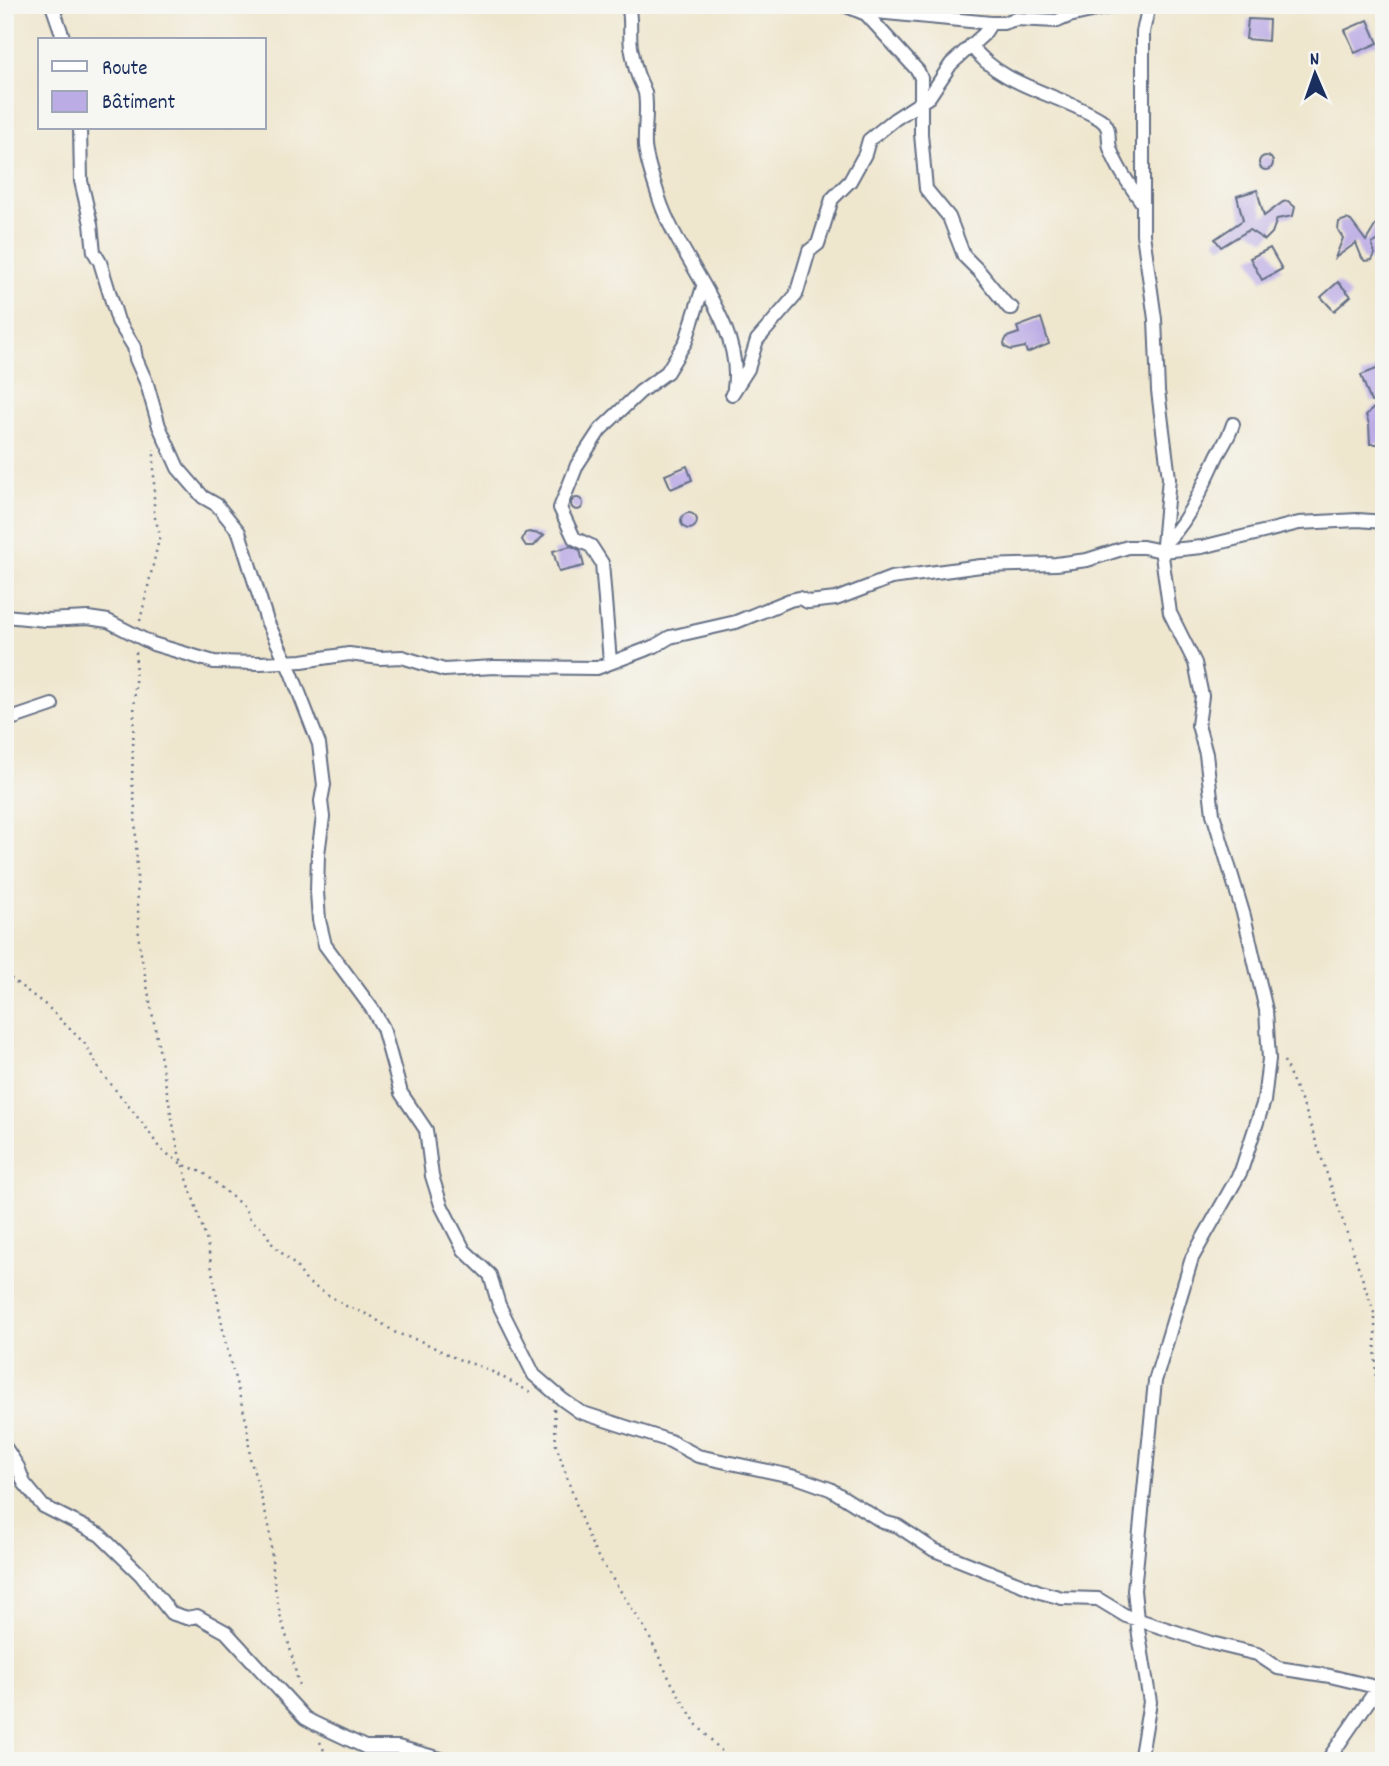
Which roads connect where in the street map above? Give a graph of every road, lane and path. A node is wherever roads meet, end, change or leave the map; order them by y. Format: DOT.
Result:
graph roads {
  1 [pos="52,5"];
  2 [pos="628,5"];
  3 [pos="844,5"];
  4 [pos="1118,5"];
  5 [pos="1149,5"];
  6 [pos="866,14"];
  7 [pos="991,23"];
  8 [pos="63,38"];
  9 [pos="971,45"];
  10 [pos="922,102"];
  11 [pos="80,130"];
  12 [pos="1143,204"];
  13 [pos="703,287"];
  14 [pos="1012,308"];
  15 [pos="1233,424"];
  16 [pos="159,426"];
  17 [pos="1384,522"];
  18 [pos="1163,548"];
  19 [pos="5,616"];
  20 [pos="136,636"];
  21 [pos="286,661"];
  22 [pos="610,662"];
  23 [pos="52,705"];
  24 [pos="5,721"];
  25 [pos="5,974"];
  26 [pos="1281,1057"];
  27 [pos="182,1164"];
  28 [pos="533,1394"];
  29 [pos="553,1406"];
  30 [pos="1384,1407"];
  31 [pos="5,1447"];
  32 [pos="1137,1619"];
  33 [pos="1382,1685"];
  34 [pos="304,1699"];
  35 [pos="314,1723"];
  36 [pos="329,1761"];
  37 [pos="448,1761"];
  38 [pos="731,1761"];
  39 [pos="1140,1761"];
  40 [pos="1328,1761"];
  1 -- 8 [label="street"];
  2 -- 13 [label="street"];
  3 -- 6 [label="street"];
  4 -- 7 [label="street"];
  5 -- 12 [label="street"];
  6 -- 7 [label="street"];
  6 -- 10 [label="street"];
  7 -- 9 [label="street"];
  9 -- 10 [label="street"];
  9 -- 12 [label="street"];
  10 -- 13 [label="street"];
  10 -- 14 [label="street"];
  11 -- 16 [label="street"];
  12 -- 18 [label="street"];
  13 -- 22 [label="street"];
  15 -- 18 [label="street"];
  16 -- 20 [label="path"];
  16 -- 21 [label="street"];
  17 -- 18 [label="street"];
  18 -- 22 [label="street"];
  18 -- 32 [label="street"];
  19 -- 20 [label="street"];
  20 -- 21 [label="street"];
  20 -- 27 [label="path"];
  21 -- 22 [label="street"];
  21 -- 32 [label="street"];
  23 -- 24 [label="street"];
  25 -- 27 [label="path"];
  26 -- 30 [label="path"];
  27 -- 28 [label="path"];
  27 -- 34 [label="path"];
  29 -- 38 [label="path"];
  31 -- 35 [label="street"];
  32 -- 33 [label="street"];
  32 -- 39 [label="street"];
  33 -- 40 [label="street"];
  35 -- 36 [label="path"];
  35 -- 37 [label="street"];
}
